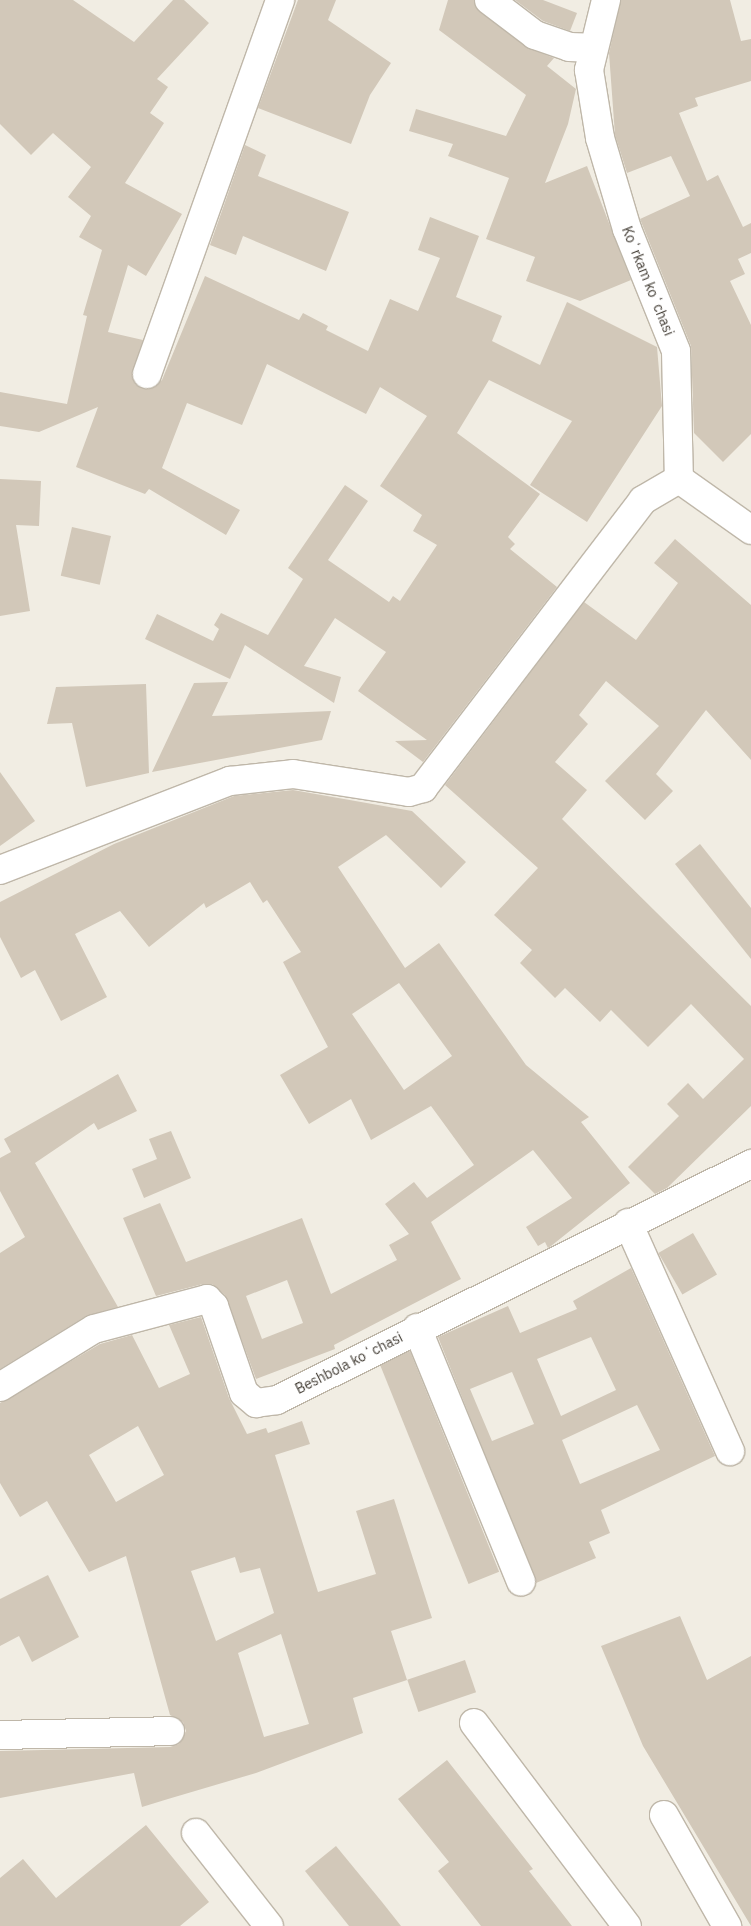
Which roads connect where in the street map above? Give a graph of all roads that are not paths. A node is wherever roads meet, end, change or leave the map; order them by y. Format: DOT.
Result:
graph roads {
  1 [pos="280,0"];
  2 [pos="489,0"];
  3 [pos="606,0"];
  4 [pos="592,48"];
  5 [pos="147,374"];
  6 [pos="679,479"];
  7 [pos="751,530"];
  8 [pos="0,870"];
  9 [pos="751,1164"];
  10 [pos="628,1223"];
  11 [pos="416,1328"];
  12 [pos="0,1387"];
  13 [pos="730,1450"];
  14 [pos="521,1582"];
  15 [pos="474,1723"];
  16 [pos="170,1731"];
  17 [pos="0,1735"];
  18 [pos="664,1815"];
  19 [pos="196,1833"];
  20 [pos="269,1926"];
  21 [pos="627,1926"];
  22 [pos="728,1926"];
  1 -- 5 [label="street"];
  2 -- 4 [label="street"];
  3 -- 4 [label="street, Koʻrkam koʻchasi"];
  4 -- 6 [label="street, Koʻrkam koʻchasi"];
  6 -- 7 [label="street"];
  6 -- 8 [label="street"];
  9 -- 10 [label="street, Beshbola koʻchasi"];
  10 -- 11 [label="street, Beshbola koʻchasi"];
  10 -- 13 [label="street"];
  11 -- 12 [label="street, Beshbola koʻchasi"];
  11 -- 14 [label="street"];
  15 -- 21 [label="street"];
  16 -- 17 [label="street"];
  18 -- 22 [label="street"];
  19 -- 20 [label="street"];
}
